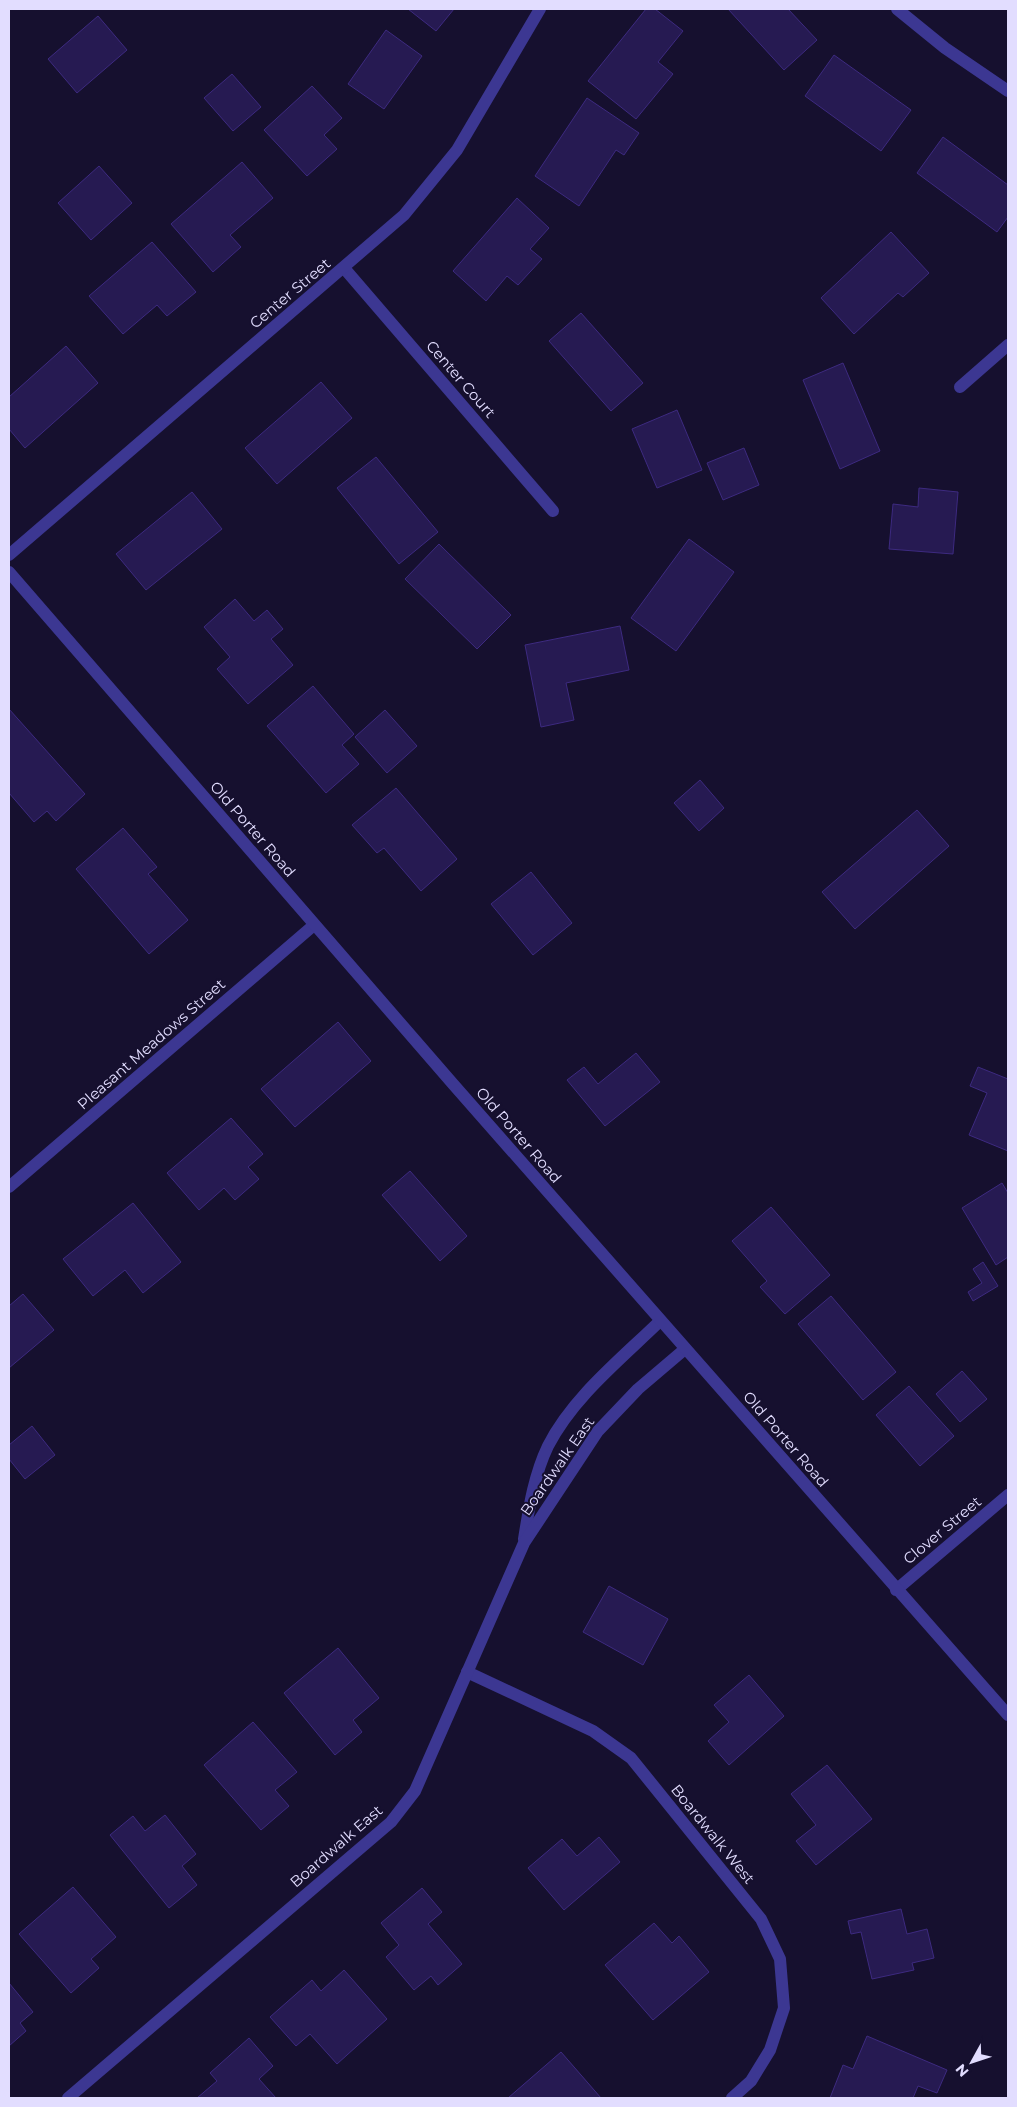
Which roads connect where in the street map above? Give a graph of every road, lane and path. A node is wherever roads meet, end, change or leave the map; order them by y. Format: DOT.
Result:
graph roads {
  1 [pos="540,9"];
  2 [pos="897,9"];
  3 [pos="1008,91"];
  4 [pos="344,268"];
  5 [pos="1008,345"];
  6 [pos="960,387"];
  7 [pos="553,511"];
  8 [pos="9,555"];
  9 [pos="9,572"];
  10 [pos="314,925"];
  11 [pos="9,1187"];
  12 [pos="660,1321"];
  13 [pos="685,1349"];
  14 [pos="1008,1495"];
  15 [pos="524,1543"];
  16 [pos="896,1590"];
  17 [pos="467,1672"];
  18 [pos="1008,1715"];
  19 [pos="68,2098"];
  20 [pos="732,2098"];
  1 -- 4 [label="street, Center Street"];
  2 -- 3 [label="street"];
  4 -- 7 [label="street, Center Court"];
  4 -- 8 [label="street, Center Street"];
  5 -- 6 [label="street"];
  9 -- 10 [label="street, Old Porter Road"];
  10 -- 11 [label="street, Pleasant Meadows Street"];
  10 -- 12 [label="street, Old Porter Road"];
  12 -- 13 [label="street, Old Porter Road"];
  12 -- 15 [label="street, Boardwalk East"];
  13 -- 15 [label="street, Boardwalk East"];
  13 -- 16 [label="street, Old Porter Road"];
  14 -- 16 [label="street, Clover Street"];
  15 -- 17 [label="street, Boardwalk East"];
  16 -- 18 [label="street, Old Porter Road"];
  17 -- 19 [label="street, Boardwalk East"];
  17 -- 20 [label="street, Boardwalk West"];
}
